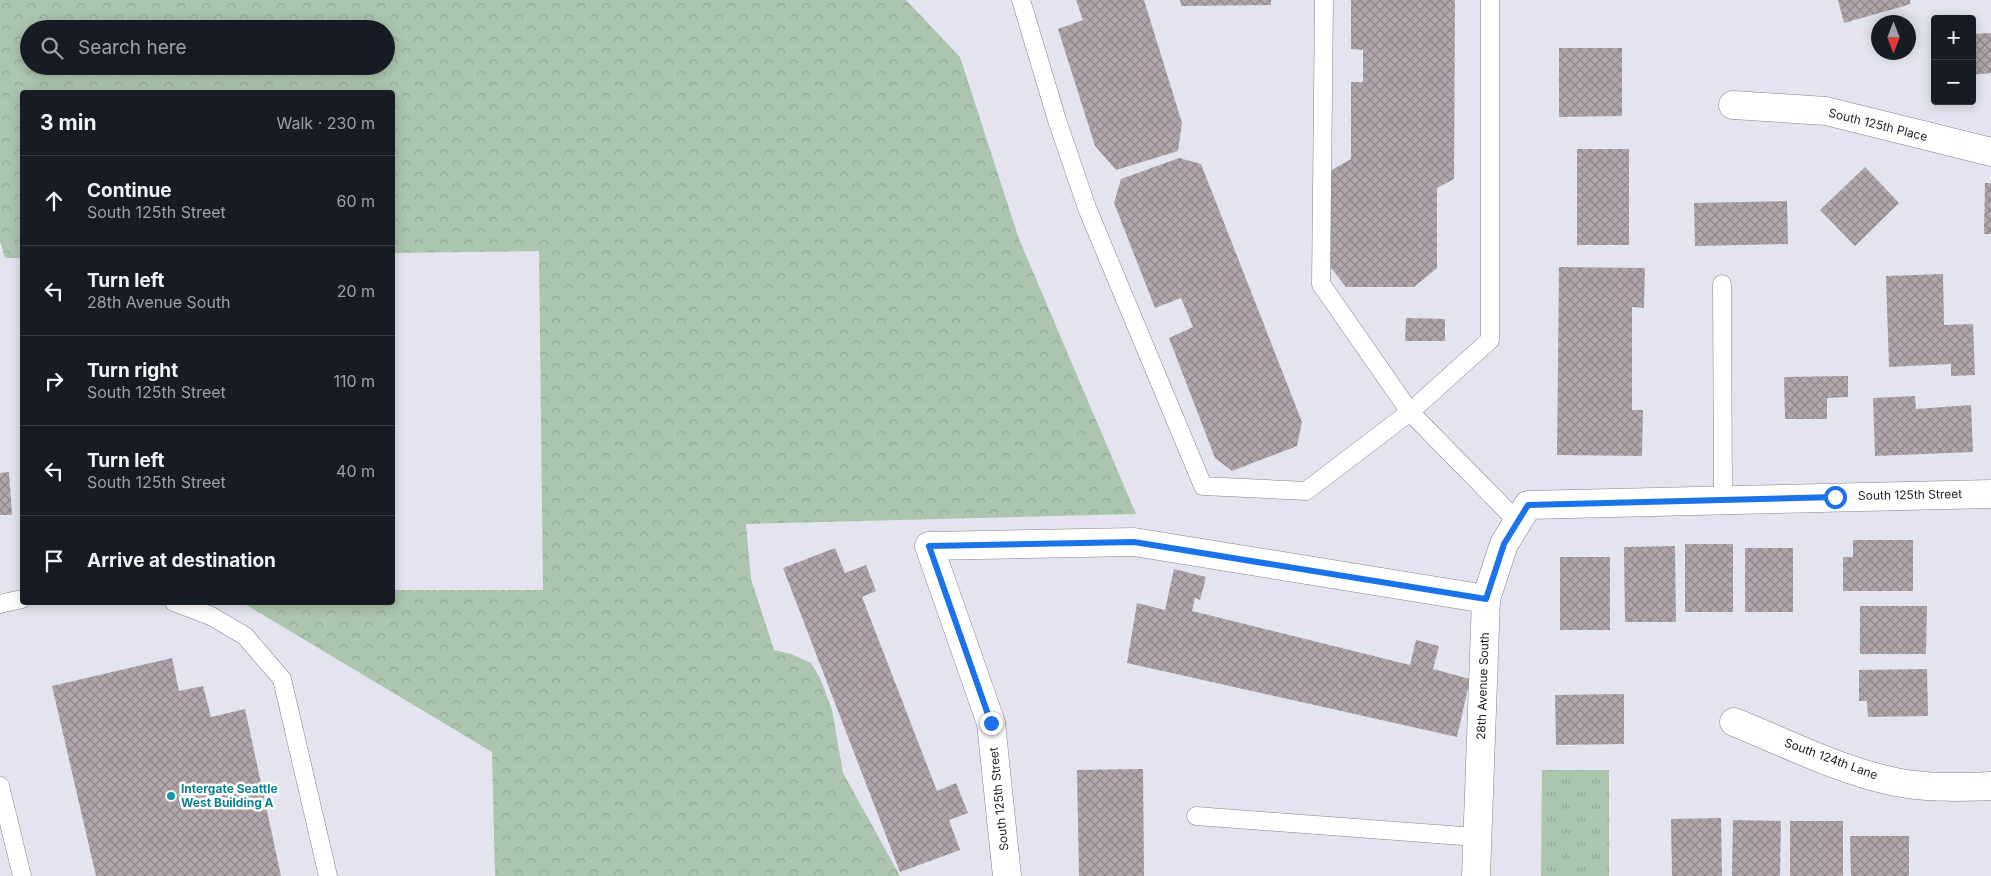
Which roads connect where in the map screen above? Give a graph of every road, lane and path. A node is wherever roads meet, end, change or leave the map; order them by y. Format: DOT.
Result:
graph roads {
  1 [pos="1021,0"];
  2 [pos="1324,0"];
  3 [pos="1490,0"];
  4 [pos="1733,105"];
  5 [pos="1991,152"];
  6 [pos="1722,284"];
  7 [pos="1410,412"];
  8 [pos="1991,494"];
  9 [pos="1723,500"];
  10 [pos="1523,514"];
  11 [pos="20,599"];
  12 [pos="1486,599"];
  13 [pos="0,604"];
  14 [pos="182,605"];
  15 [pos="1734,722"];
  16 [pos="0,786"];
  17 [pos="1991,786"];
  18 [pos="1196,816"];
  19 [pos="1476,837"];
  20 [pos="22,876"];
  21 [pos="328,876"];
  22 [pos="1007,876"];
  23 [pos="1476,876"];
  1 -- 7 [label="lane"];
  2 -- 7 [label="lane"];
  3 -- 7 [label="lane"];
  4 -- 5 [label="street, South 125th Place"];
  6 -- 9 [label="lane"];
  7 -- 10 [label="lane"];
  8 -- 9 [label="street, South 125th Street"];
  9 -- 10 [label="street, South 125th Street"];
  10 -- 12 [label="street, 28th Avenue South"];
  11 -- 13 [label="lane"];
  12 -- 19 [label="street, 28th Avenue South"];
  12 -- 22 [label="street, South 125th Street"];
  14 -- 21 [label="lane"];
  15 -- 17 [label="street, South 124th Lane"];
  16 -- 20 [label="lane"];
  18 -- 19 [label="lane"];
  19 -- 23 [label="street, 28th Avenue South"];
}
